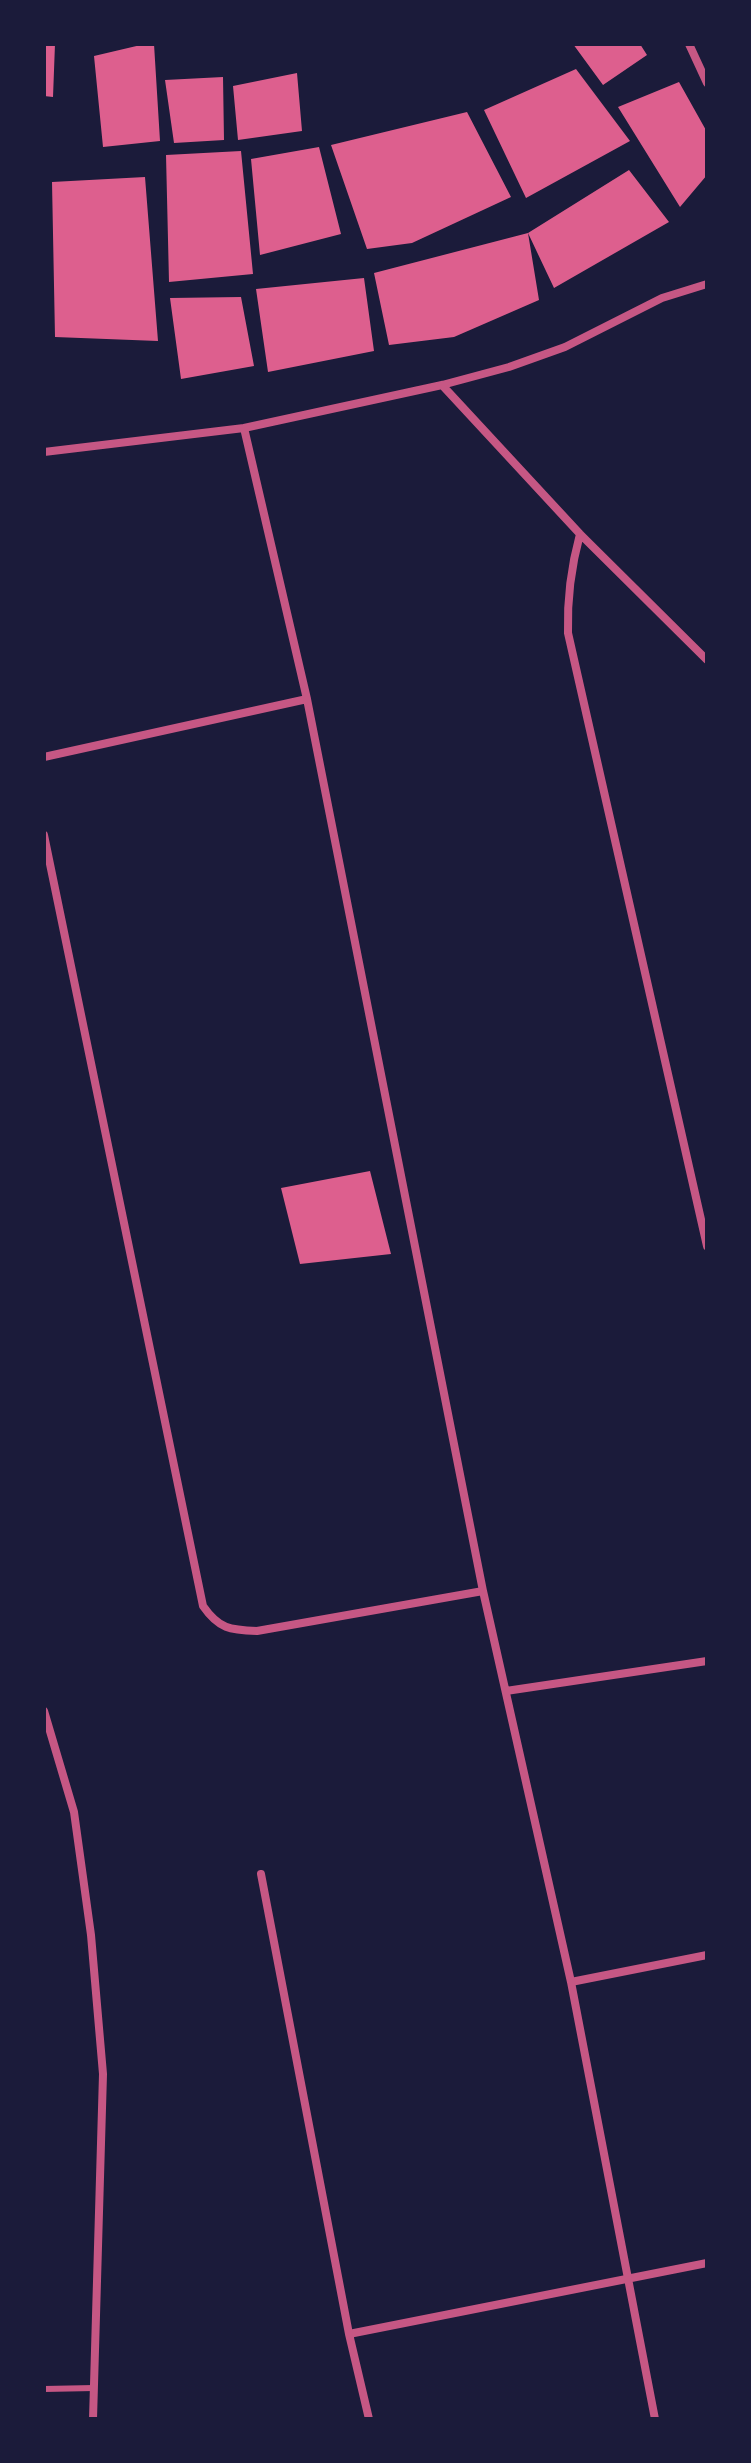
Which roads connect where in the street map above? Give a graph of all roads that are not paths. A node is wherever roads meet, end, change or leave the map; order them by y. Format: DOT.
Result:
graph roads {
  1 [pos="689,44"];
  2 [pos="707,83"];
  3 [pos="707,284"];
  4 [pos="442,385"];
  5 [pos="244,428"];
  6 [pos="44,452"];
  7 [pos="580,534"];
  8 [pos="707,660"];
  9 [pos="307,699"];
  10 [pos="44,757"];
  11 [pos="44,835"];
  12 [pos="707,1246"];
  13 [pos="483,1591"];
  14 [pos="707,1661"];
  15 [pos="506,1691"];
  16 [pos="44,1711"];
  17 [pos="261,1874"];
  18 [pos="707,1955"];
  19 [pos="571,1982"];
  20 [pos="707,2263"];
  21 [pos="628,2279"];
  22 [pos="349,2334"];
  23 [pos="94,2388"];
  24 [pos="44,2389"];
  25 [pos="93,2419"];
  26 [pos="369,2419"];
  27 [pos="655,2419"];
  1 -- 2 [label="street"];
  3 -- 4 [label="street"];
  4 -- 5 [label="street"];
  4 -- 7 [label="street"];
  5 -- 6 [label="street"];
  5 -- 9 [label="street"];
  7 -- 8 [label="street"];
  7 -- 12 [label="street"];
  9 -- 10 [label="street"];
  9 -- 13 [label="street"];
  11 -- 13 [label="street"];
  13 -- 15 [label="street"];
  14 -- 15 [label="street"];
  15 -- 19 [label="street"];
  16 -- 23 [label="street"];
  17 -- 22 [label="street"];
  18 -- 19 [label="street"];
  19 -- 21 [label="street"];
  20 -- 21 [label="street"];
  21 -- 22 [label="street"];
  21 -- 27 [label="street"];
  22 -- 26 [label="street"];
  23 -- 24 [label="lane"];
  23 -- 25 [label="street"];
}
